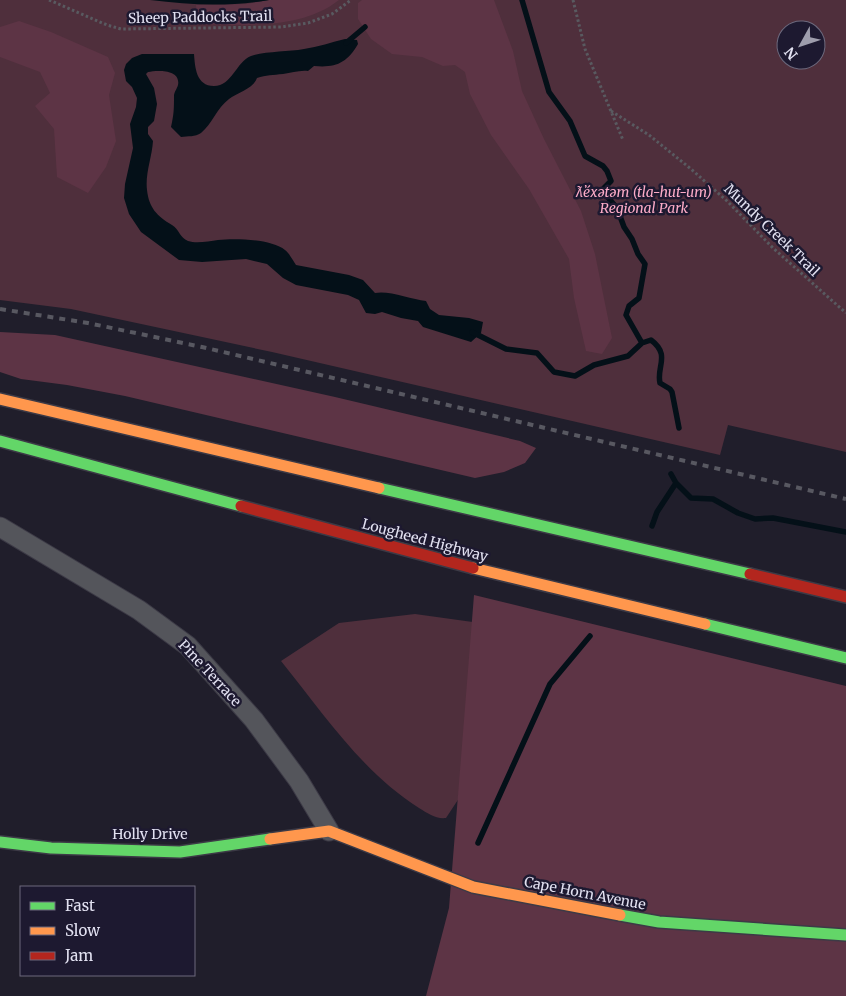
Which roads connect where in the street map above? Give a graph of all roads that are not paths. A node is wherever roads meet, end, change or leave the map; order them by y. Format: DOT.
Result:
graph roads {
  1 [pos="0,399"];
  2 [pos="0,441"];
  3 [pos="0,527"];
  4 [pos="846,597"];
  5 [pos="846,658"];
  6 [pos="328,831"];
  7 [pos="0,842"];
  8 [pos="846,935"];
  1 -- 4 [label="main road"];
  2 -- 5 [label="main road, Lougheed Highway"];
  3 -- 6 [label="street, Pine Terrace"];
  6 -- 7 [label="main road, Holly Drive"];
  6 -- 8 [label="main road, Cape Horn Avenue"];
}
